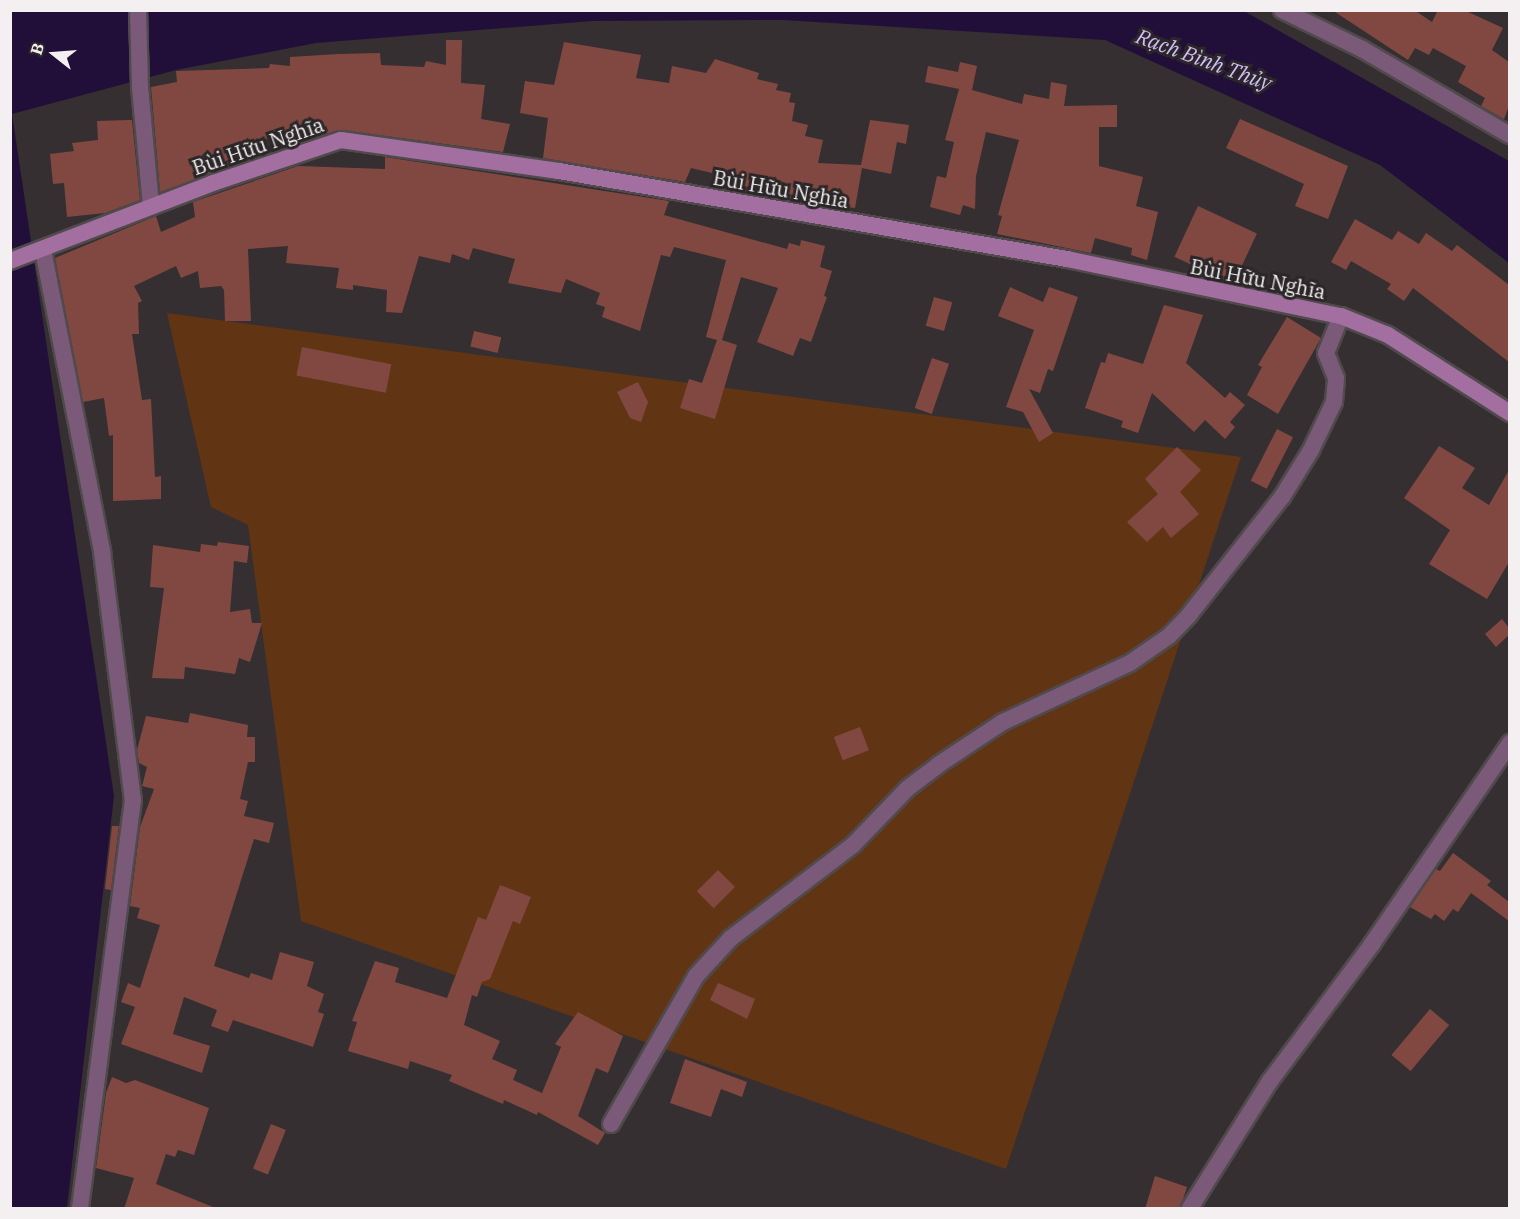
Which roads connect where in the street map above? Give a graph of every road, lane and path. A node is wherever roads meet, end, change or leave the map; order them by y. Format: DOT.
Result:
graph roads {
  1 [pos="138,10"];
  2 [pos="1282,10"];
  3 [pos="1509,135"];
  4 [pos="151,206"];
  5 [pos="38,252"];
  6 [pos="10,261"];
  7 [pos="1341,315"];
  8 [pos="1509,413"];
  9 [pos="1509,743"];
  10 [pos="611,1124"];
  11 [pos="80,1209"];
  12 [pos="1190,1209"];
  1 -- 4 [label="street"];
  2 -- 3 [label="street"];
  4 -- 5 [label="main road, Bùi Hữu Nghĩa"];
  4 -- 7 [label="main road, Bùi Hữu Nghĩa"];
  5 -- 6 [label="main road, Bùi Hữu Nghĩa"];
  5 -- 11 [label="street"];
  7 -- 8 [label="main road, Bùi Hữu Nghĩa"];
  7 -- 10 [label="street"];
  9 -- 12 [label="street"];
}
